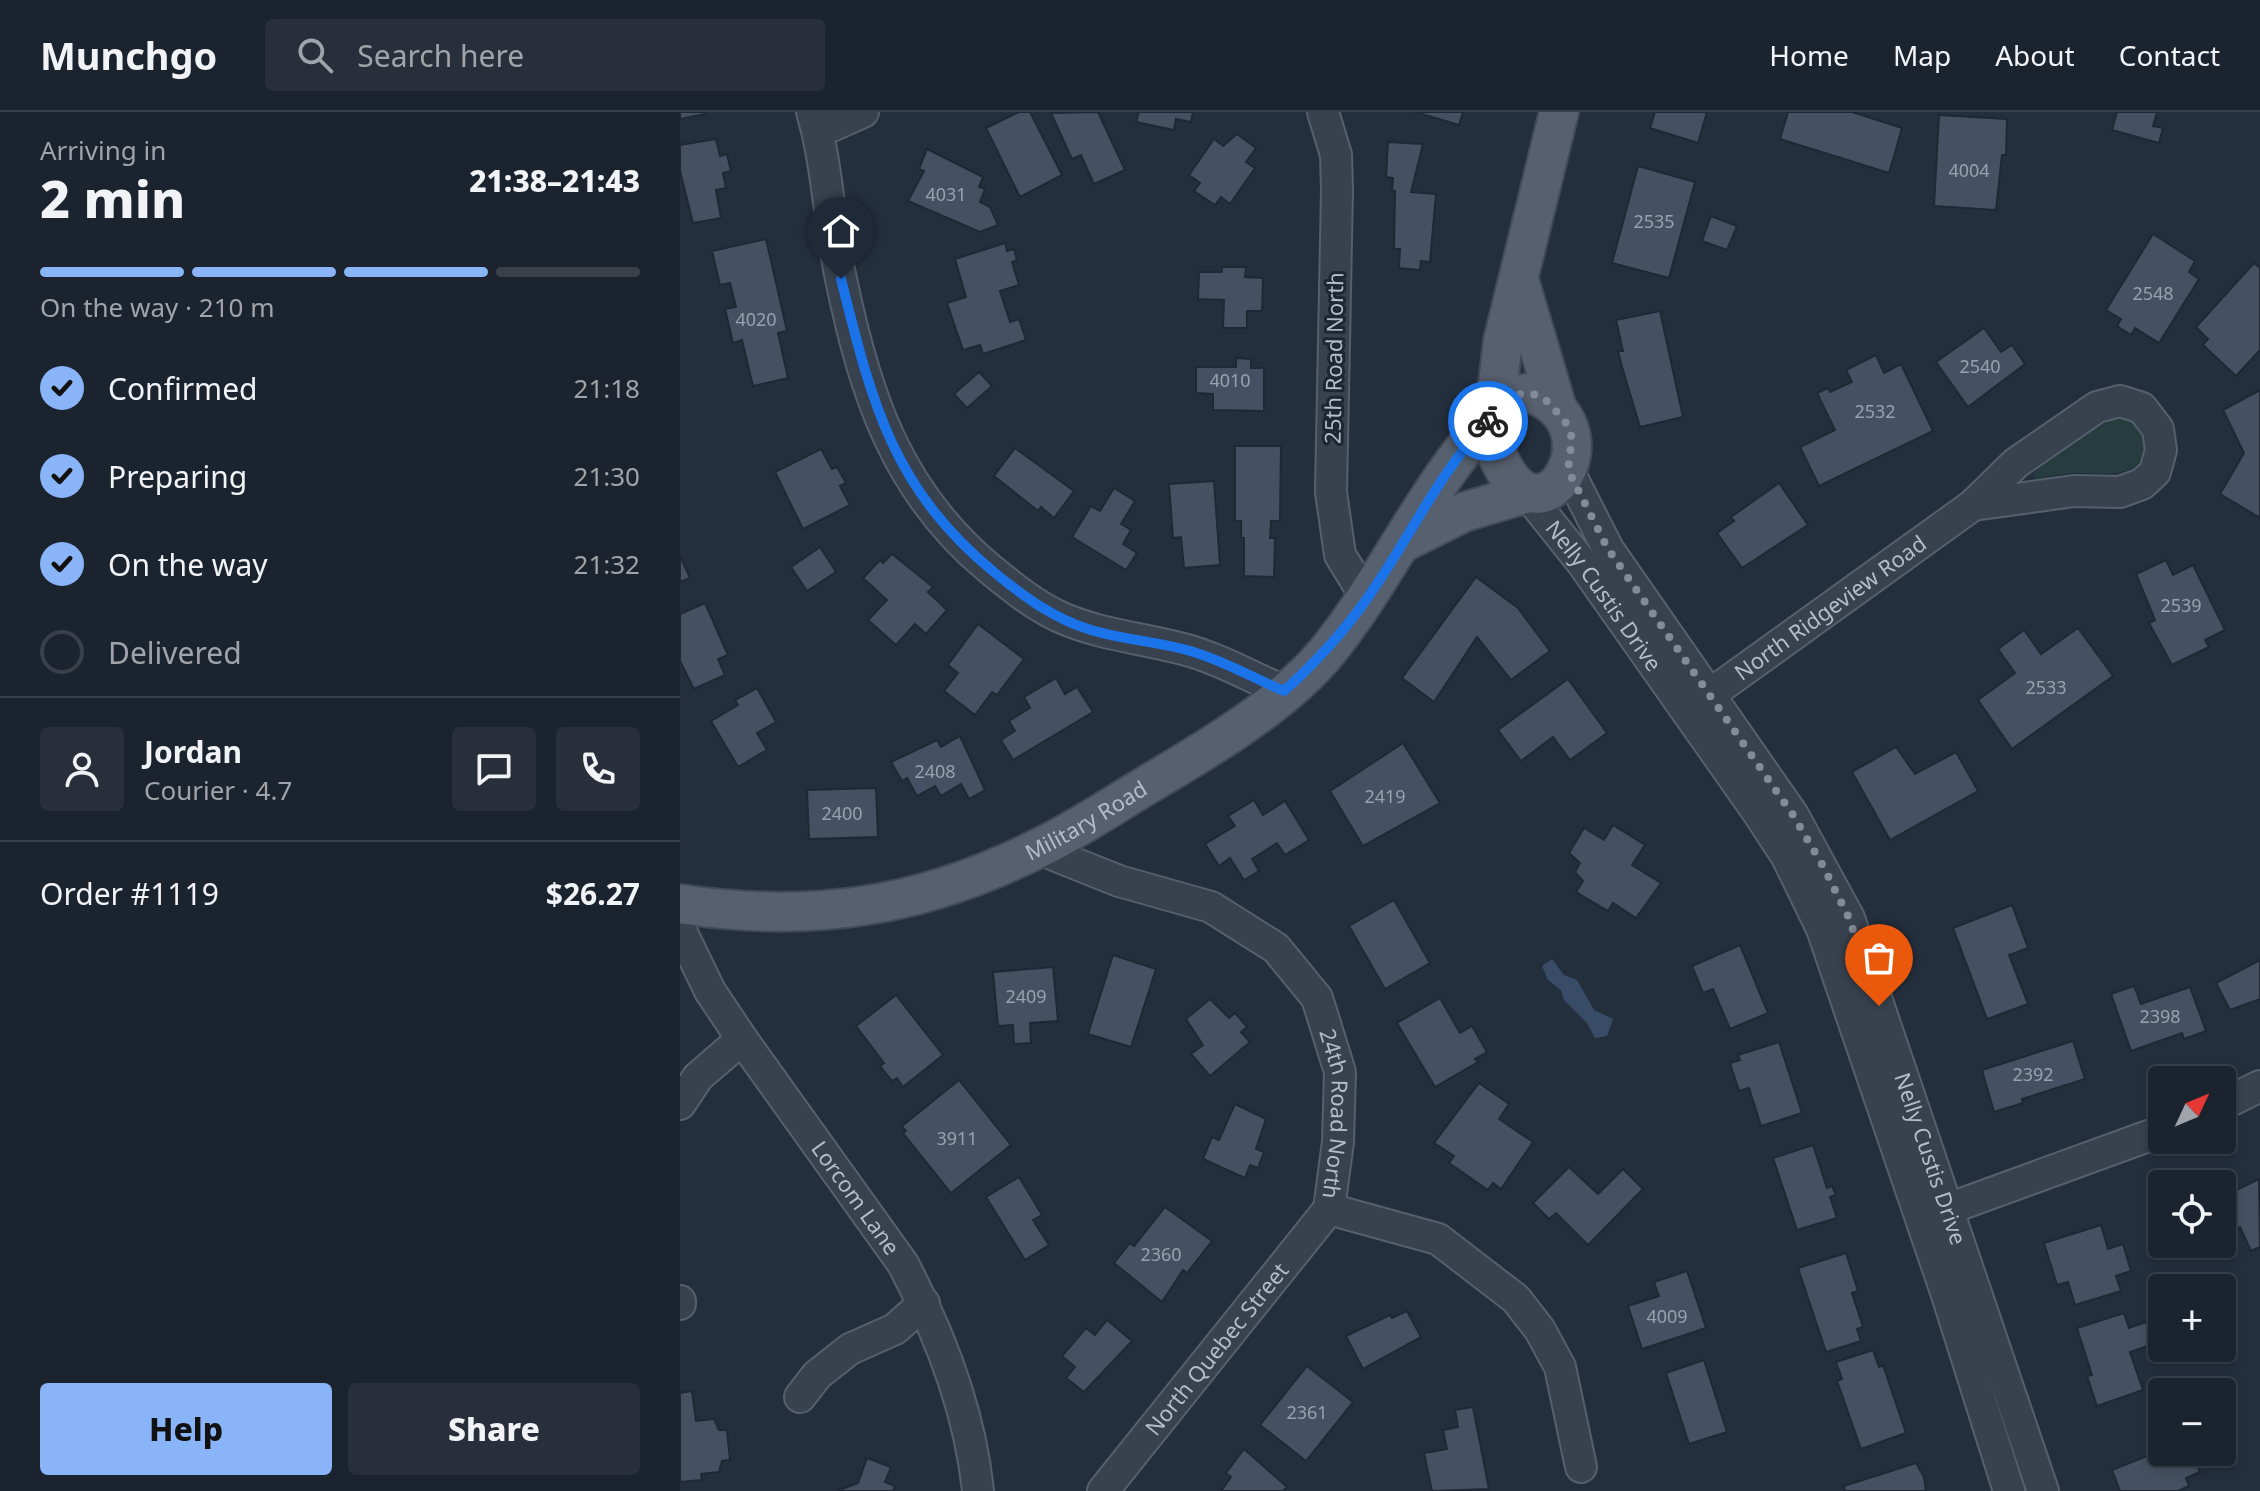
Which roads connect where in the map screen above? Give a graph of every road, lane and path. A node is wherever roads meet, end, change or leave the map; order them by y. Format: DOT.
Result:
graph roads {
  1 [pos="863,112"];
  2 [pos="1323,112"];
  3 [pos="1559,112"];
  4 [pos="815,122"];
  5 [pos="1519,280"];
  6 [pos="1557,408"];
  7 [pos="1494,413"];
  8 [pos="1568,470"];
  9 [pos="1527,494"];
  10 [pos="1973,505"];
  11 [pos="1400,544"];
  12 [pos="1367,599"];
  13 [pos="1284,691"];
  14 [pos="1698,703"];
  15 [pos="1039,849"];
  16 [pos="680,904"];
  17 [pos="1835,924"];
  18 [pos="680,929"];
  19 [pos="742,1039"];
  20 [pos="2260,1086"];
  21 [pos="2236,1098"];
  22 [pos="680,1104"];
  23 [pos="2148,1136"];
  24 [pos="1329,1209"];
  25 [pos="1950,1209"];
  26 [pos="1921,1219"];
  27 [pos="924,1303"];
  28 [pos="800,1397"];
  29 [pos="1581,1467"];
  30 [pos="1102,1490"];
  31 [pos="978,1491"];
  32 [pos="2009,1491"];
  33 [pos="2043,1491"];
  1 -- 4 [label="street"];
  2 -- 12 [label="street, 25th Road North"];
  3 -- 5 [label="main road"];
  4 -- 13 [label="street"];
  5 -- 6 [label="main road"];
  5 -- 7 [label="main road"];
  6 -- 7 [label="main road"];
  6 -- 8 [label="main road"];
  7 -- 9 [label="main road"];
  7 -- 11 [label="main road, Military Road"];
  8 -- 9 [label="main road"];
  8 -- 14 [label="street, Nelly Custis Drive"];
  9 -- 11 [label="main road"];
  9 -- 14 [label="street, Nelly Custis Drive"];
  10 -- 10 [label="street, North Ridgeview Road"];
  10 -- 14 [label="street, North Ridgeview Road"];
  11 -- 12 [label="main road, Military Road"];
  12 -- 13 [label="main road, Military Road"];
  13 -- 15 [label="main road, Military Road"];
  14 -- 17 [label="street, Nelly Custis Drive"];
  15 -- 16 [label="main road, Military Road"];
  15 -- 24 [label="street, 24th Road North"];
  17 -- 25 [label="street, Nelly Custis Drive"];
  17 -- 26 [label="street, Nelly Custis Drive"];
  18 -- 19 [label="street, Lorcom Lane"];
  19 -- 22 [label="street"];
  19 -- 27 [label="street, Lorcom Lane"];
  20 -- 21 [label="street"];
  23 -- 25 [label="street"];
  24 -- 29 [label="street, 24th Road North"];
  24 -- 30 [label="street, North Quebec Street"];
  25 -- 26 [label="street"];
  25 -- 33 [label="street, Nelly Custis Drive"];
  26 -- 32 [label="street, Nelly Custis Drive"];
  27 -- 28 [label="street"];
  27 -- 31 [label="street, Lorcom Lane"];
}
